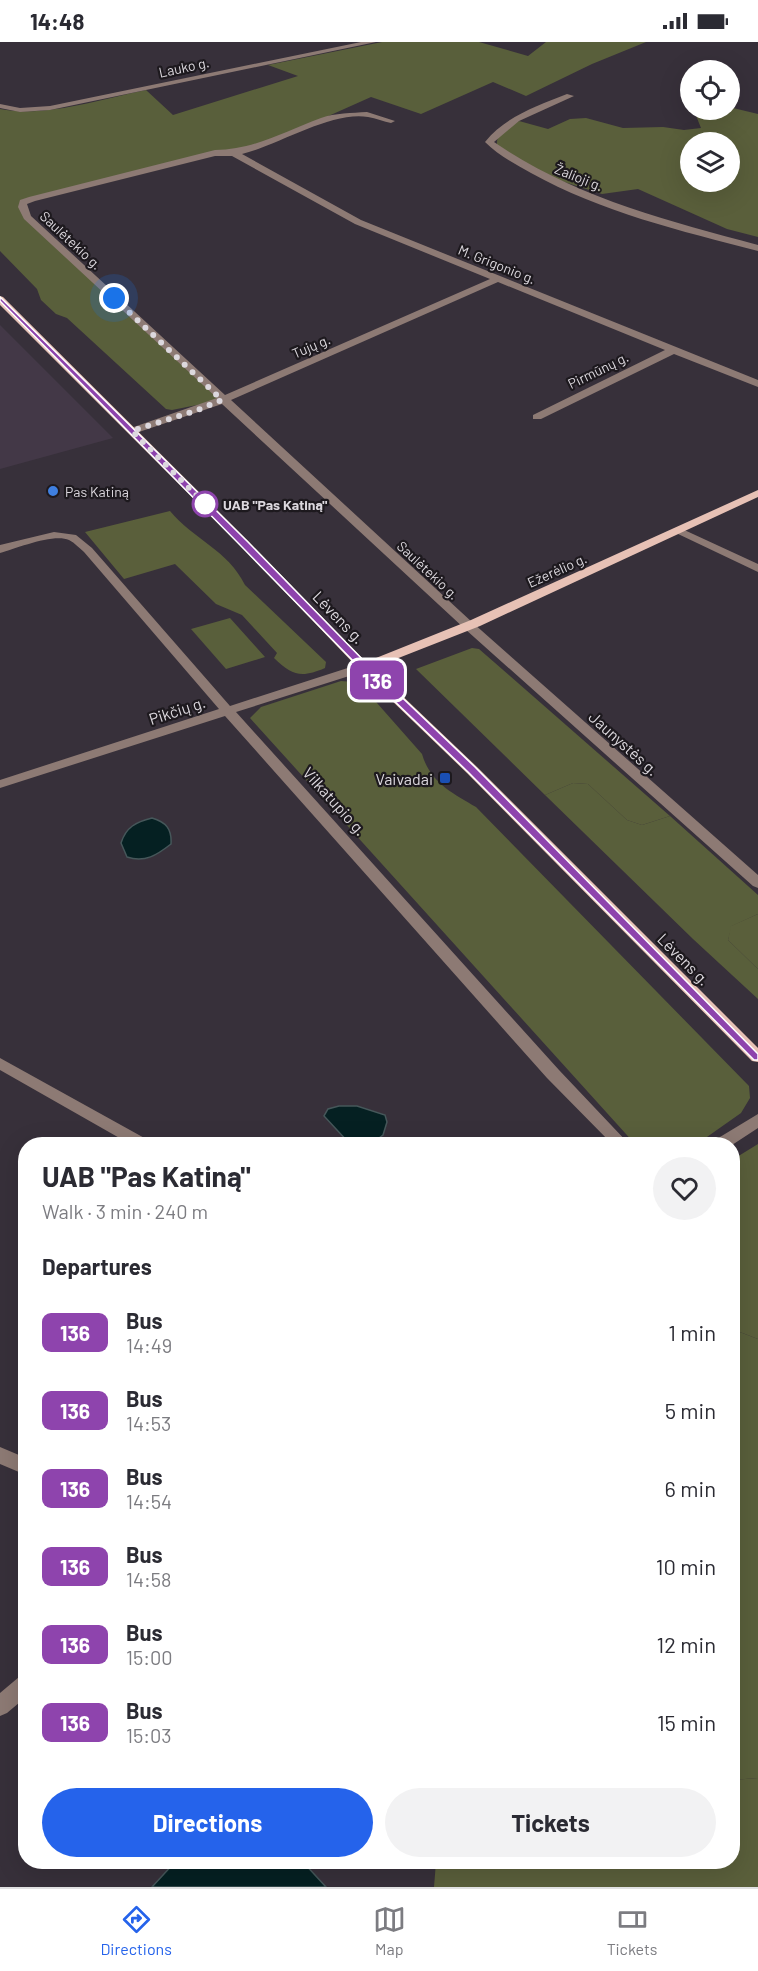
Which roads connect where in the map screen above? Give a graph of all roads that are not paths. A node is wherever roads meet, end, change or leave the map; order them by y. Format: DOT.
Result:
graph roads {
  1 [pos="372,42"];
  2 [pos="570,96"];
  3 [pos="0,106"];
  4 [pos="391,121"];
  5 [pos="234,153"];
  6 [pos="758,248"];
  7 [pos="498,279"];
  8 [pos="3,306"];
  9 [pos="673,350"];
  10 [pos="758,384"];
  11 [pos="222,400"];
  12 [pos="537,417"];
  13 [pos="132,431"];
  14 [pos="758,493"];
  15 [pos="680,531"];
  16 [pos="0,549"];
  17 [pos="758,568"];
  18 [pos="469,626"];
  19 [pos="364,667"];
  20 [pos="228,711"];
  21 [pos="0,784"];
  22 [pos="758,883"];
  23 [pos="758,1057"];
  24 [pos="0,1063"];
  25 [pos="758,1120"];
  26 [pos="130,1137"];
  27 [pos="614,1137"];
  28 [pos="732,1137"];
  29 [pos="0,1455"];
  30 [pos="18,1463"];
  31 [pos="18,1691"];
  32 [pos="0,1706"];
  1 -- 3 [label="street, Lauko g."];
  2 -- 6 [label="street, Žalioji g."];
  4 -- 5 [label="street, Saulėtekio g."];
  5 -- 7 [label="street, M. Grigonio g."];
  5 -- 11 [label="street, Saulėtekio g."];
  7 -- 9 [label="street, M. Grigonio g."];
  7 -- 11 [label="street, Tujų g."];
  8 -- 13 [label="main road, Lėvens g."];
  9 -- 10 [label="street, M. Grigonio g."];
  9 -- 12 [label="street, Pirmūnų g."];
  11 -- 13 [label="street, Tujų g."];
  11 -- 18 [label="street, Saulėtekio g."];
  13 -- 19 [label="main road, Lėvens g."];
  14 -- 15 [label="main road, Ežerėlio g."];
  15 -- 17 [label="street"];
  15 -- 18 [label="main road, Ežerėlio g."];
  16 -- 20 [label="street, Vilkatupio g."];
  18 -- 19 [label="main road, Ežerėlio g."];
  18 -- 22 [label="street, Jaunystės g."];
  19 -- 20 [label="street, Pikčių g."];
  19 -- 23 [label="main road, Lėvens g."];
  20 -- 21 [label="street, Pikčių g."];
  20 -- 27 [label="street, Vilkatupio g."];
  24 -- 26 [label="street"];
  25 -- 28 [label="street"];
  29 -- 30 [label="street"];
  31 -- 32 [label="street"];
}
